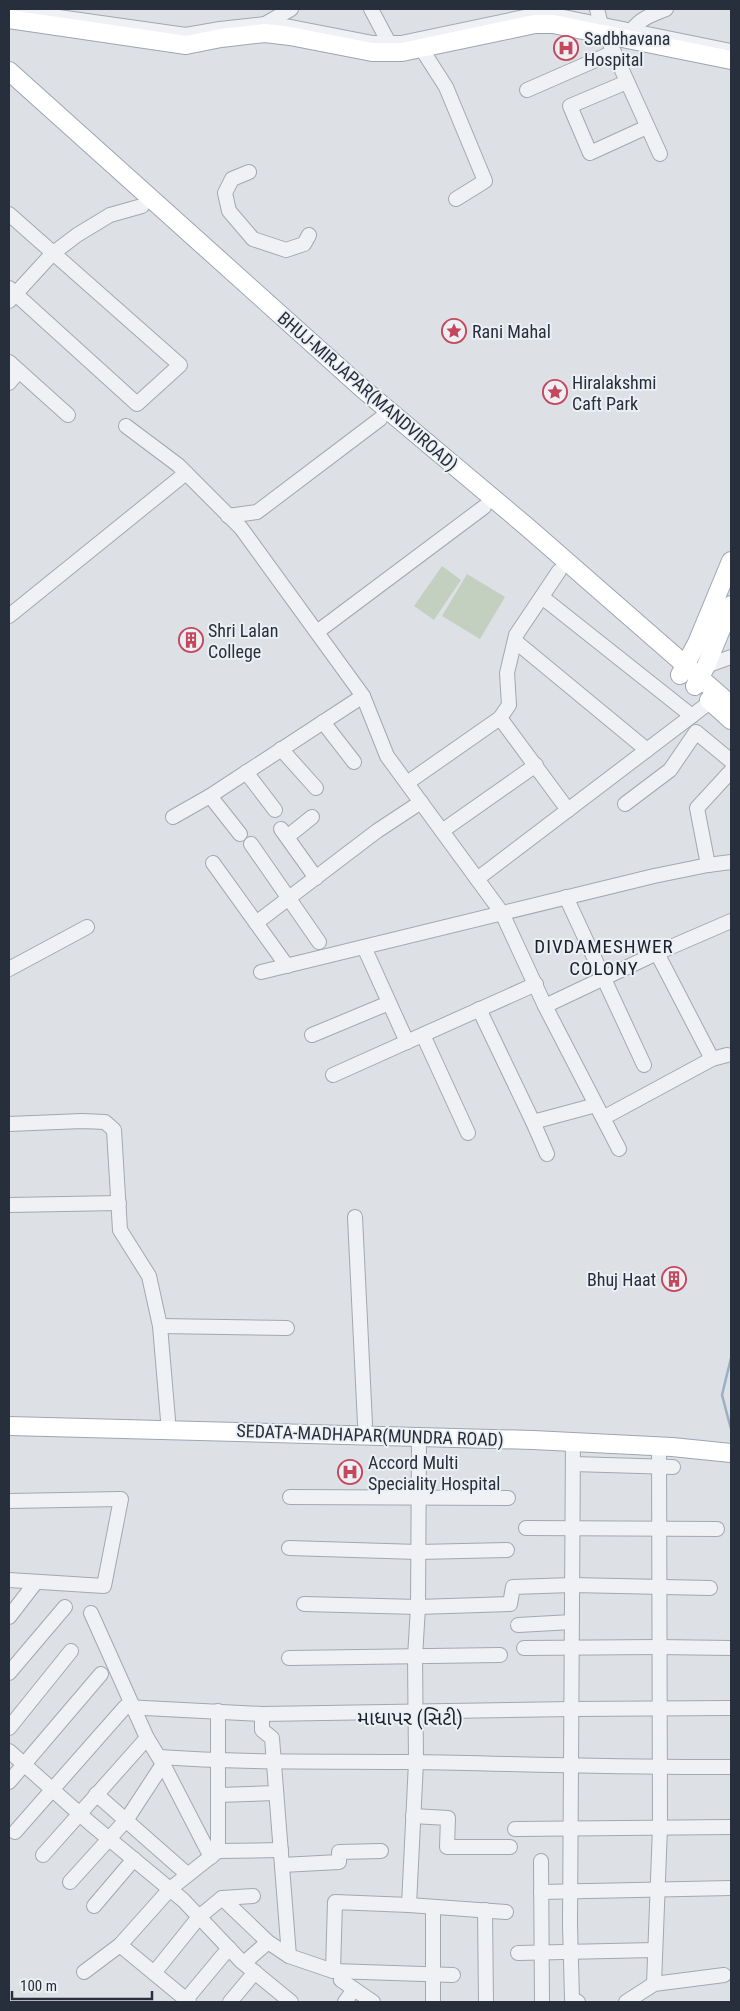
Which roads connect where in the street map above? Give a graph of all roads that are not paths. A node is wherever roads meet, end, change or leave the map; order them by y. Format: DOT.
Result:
graph roads {
  1 [pos="291,9"];
  2 [pos="371,9"];
  3 [pos="597,9"];
  4 [pos="666,9"];
  5 [pos="9,10"];
  6 [pos="649,12"];
  7 [pos="502,15"];
  8 [pos="9,19"];
  9 [pos="265,24"];
  10 [pos="604,30"];
  11 [pos="632,30"];
  12 [pos="389,44"];
  13 [pos="421,48"];
  14 [pos="731,51"];
  15 [pos="614,52"];
  16 [pos="731,60"];
  17 [pos="9,72"];
  18 [pos="627,82"];
  19 [pos="9,88"];
  20 [pos="527,90"];
  21 [pos="647,127"];
  22 [pos="660,154"];
  23 [pos="250,172"];
  24 [pos="456,199"];
  25 [pos="142,206"];
  26 [pos="9,214"];
  27 [pos="310,235"];
  28 [pos="52,254"];
  29 [pos="11,294"];
  30 [pos="9,362"];
  31 [pos="20,371"];
  32 [pos="9,383"];
  33 [pos="68,415"];
  34 [pos="380,419"];
  35 [pos="126,426"];
  36 [pos="186,474"];
  37 [pos="484,507"];
  38 [pos="257,512"];
  39 [pos="228,516"];
  40 [pos="247,537"];
  41 [pos="731,561"];
  42 [pos="559,572"];
  43 [pos="542,596"];
  44 [pos="731,605"];
  45 [pos="9,616"];
  46 [pos="316,632"];
  47 [pos="514,641"];
  48 [pos="731,657"];
  49 [pos="683,670"];
  50 [pos="700,677"];
  51 [pos="363,696"];
  52 [pos="710,702"];
  53 [pos="731,704"];
  54 [pos="692,716"];
  55 [pos="500,718"];
  56 [pos="731,720"];
  57 [pos="322,722"];
  58 [pos="281,749"];
  59 [pos="647,750"];
  60 [pos="731,761"];
  61 [pos="354,762"];
  62 [pos="536,765"];
  63 [pos="731,771"];
  64 [pos="246,772"];
  65 [pos="407,783"];
  66 [pos="316,788"];
  67 [pos="210,796"];
  68 [pos="421,802"];
  69 [pos="625,804"];
  70 [pos="275,810"];
  71 [pos="568,810"];
  72 [pos="173,817"];
  73 [pos="312,817"];
  74 [pos="442,831"];
  75 [pos="240,834"];
  76 [pos="251,844"];
  77 [pos="731,862"];
  78 [pos="213,863"];
  79 [pos="708,865"];
  80 [pos="316,878"];
  81 [pos="477,879"];
  82 [pos="566,897"];
  83 [pos="289,898"];
  84 [pos="502,913"];
  85 [pos="731,921"];
  86 [pos="256,922"];
  87 [pos="87,927"];
  88 [pos="319,942"];
  89 [pos="364,947"];
  90 [pos="657,953"];
  91 [pos="287,966"];
  92 [pos="9,969"];
  93 [pos="260,972"];
  94 [pos="603,978"];
  95 [pos="536,984"];
  96 [pos="389,1003"];
  97 [pos="545,1006"];
  98 [pos="479,1009"];
  99 [pos="312,1035"];
  100 [pos="423,1035"];
  101 [pos="407,1042"];
  102 [pos="727,1055"];
  103 [pos="712,1059"];
  104 [pos="644,1065"];
  105 [pos="333,1075"];
  106 [pos="596,1105"];
  107 [pos="603,1118"];
  108 [pos="533,1122"];
  109 [pos="9,1124"];
  110 [pos="468,1133"];
  111 [pos="619,1149"];
  112 [pos="547,1154"];
  113 [pos="118,1203"];
  114 [pos="9,1205"];
  115 [pos="355,1217"];
  116 [pos="160,1326"];
  117 [pos="287,1328"];
  118 [pos="9,1416"];
  119 [pos="168,1420"];
  120 [pos="366,1424"];
  121 [pos="9,1426"];
  122 [pos="419,1436"];
  123 [pos="731,1441"];
  124 [pos="573,1442"];
  125 [pos="659,1446"];
  126 [pos="713,1446"];
  127 [pos="731,1453"];
  128 [pos="573,1464"];
  129 [pos="659,1466"];
  130 [pos="673,1467"];
  131 [pos="418,1496"];
  132 [pos="290,1497"];
  133 [pos="508,1498"];
  134 [pos="9,1500"];
  135 [pos="526,1528"];
  136 [pos="572,1529"];
  137 [pos="659,1529"];
  138 [pos="718,1529"];
  139 [pos="289,1548"];
  140 [pos="507,1550"];
  141 [pos="418,1552"];
  142 [pos="9,1580"];
  143 [pos="36,1582"];
  144 [pos="572,1585"];
  145 [pos="658,1588"];
  146 [pos="710,1588"];
  147 [pos="304,1604"];
  148 [pos="65,1607"];
  149 [pos="418,1607"];
  150 [pos="91,1613"];
  151 [pos="9,1617"];
  152 [pos="572,1622"];
  153 [pos="518,1624"];
  154 [pos="658,1647"];
  155 [pos="524,1648"];
  156 [pos="572,1648"];
  157 [pos="731,1648"];
  158 [pos="72,1651"];
  159 [pos="500,1655"];
  160 [pos="415,1657"];
  161 [pos="289,1658"];
  162 [pos="9,1672"];
  163 [pos="100,1674"];
  164 [pos="134,1707"];
  165 [pos="658,1708"];
  166 [pos="731,1708"];
  167 [pos="572,1709"];
  168 [pos="417,1711"];
  169 [pos="218,1712"];
  170 [pos="262,1714"];
  171 [pos="9,1728"];
  172 [pos="147,1738"];
  173 [pos="9,1751"];
  174 [pos="161,1761"];
  175 [pos="218,1762"];
  176 [pos="274,1762"];
  177 [pos="416,1762"];
  178 [pos="24,1764"];
  179 [pos="571,1767"];
  180 [pos="731,1767"];
  181 [pos="660,1768"];
  182 [pos="9,1782"];
  183 [pos="52,1789"];
  184 [pos="276,1793"];
  185 [pos="96,1794"];
  186 [pos="218,1795"];
  187 [pos="79,1813"];
  188 [pos="413,1816"];
  189 [pos="127,1820"];
  190 [pos="731,1826"];
  191 [pos="660,1827"];
  192 [pos="571,1828"];
  193 [pos="515,1829"];
  194 [pos="15,1832"];
  195 [pos="109,1838"];
  196 [pos="510,1847"];
  197 [pos="281,1850"];
  198 [pos="381,1851"];
  199 [pos="214,1854"];
  200 [pos="43,1855"];
  201 [pos="134,1859"];
  202 [pos="541,1861"];
  203 [pos="282,1865"];
  204 [pos="187,1874"];
  205 [pos="70,1882"];
  206 [pos="731,1888"];
  207 [pos="170,1889"];
  208 [pos="657,1890"];
  209 [pos="541,1892"];
  210 [pos="571,1892"];
  211 [pos="253,1896"];
  212 [pos="222,1898"];
  213 [pos="409,1905"];
  214 [pos="94,1906"];
  215 [pos="433,1906"];
  216 [pos="485,1910"];
  217 [pos="506,1912"];
  218 [pos="199,1917"];
  219 [pos="268,1942"];
  220 [pos="120,1945"];
  221 [pos="229,1948"];
  222 [pos="655,1950"];
  223 [pos="571,1952"];
  224 [pos="518,1953"];
  225 [pos="541,1953"];
  226 [pos="290,1956"];
  227 [pos="249,1968"];
  228 [pos="84,1972"];
  229 [pos="339,1972"];
  230 [pos="154,1973"];
  231 [pos="432,1974"];
  232 [pos="453,1975"];
  233 [pos="724,1975"];
  234 [pos="654,1984"];
  235 [pos="354,1989"];
  236 [pos="283,2000"];
  237 [pos="186,2001"];
  238 [pos="230,2002"];
  239 [pos="345,2002"];
  240 [pos="373,2002"];
  241 [pos="433,2002"];
  242 [pos="486,2002"];
  243 [pos="542,2002"];
  244 [pos="578,2002"];
  245 [pos="626,2002"];
  1 -- 9 [label="street"];
  2 -- 12 [label="street"];
  3 -- 10 [label="street"];
  4 -- 6 [label="street"];
  5 -- 9 [label="street"];
  6 -- 11 [label="street"];
  7 -- 10 [label="street"];
  7 -- 12 [label="street"];
  8 -- 13 [label="main road"];
  9 -- 12 [label="street"];
  10 -- 11 [label="street"];
  10 -- 13 [label="main road"];
  10 -- 15 [label="street"];
  10 -- 16 [label="main road"];
  11 -- 14 [label="street"];
  13 -- 24 [label="street"];
  15 -- 18 [label="street"];
  15 -- 20 [label="street"];
  17 -- 49 [label="main road, BHUJ-MIRJAPAR(MANDVIROAD)"];
  18 -- 21 [label="street"];
  18 -- 21 [label="street"];
  19 -- 25 [label="main road, BHUJ-MIRJAPAR(MANDVIROAD)"];
  21 -- 22 [label="street"];
  23 -- 27 [label="street"];
  25 -- 28 [label="street"];
  25 -- 34 [label="main road, BHUJ-MIRJAPAR(MANDVIROAD)"];
  26 -- 28 [label="street"];
  28 -- 29 [label="street"];
  28 -- 29 [label="street"];
  30 -- 31 [label="street"];
  31 -- 32 [label="street"];
  31 -- 33 [label="street"];
  34 -- 37 [label="main road, BHUJ-MIRJAPAR(MANDVIROAD)"];
  34 -- 38 [label="street"];
  35 -- 36 [label="street"];
  36 -- 39 [label="street"];
  36 -- 45 [label="street"];
  37 -- 42 [label="main road, BHUJ-MIRJAPAR(MANDVIROAD)"];
  37 -- 46 [label="street"];
  38 -- 39 [label="street"];
  38 -- 40 [label="street"];
  39 -- 40 [label="street"];
  40 -- 46 [label="street"];
  41 -- 49 [label="main road"];
  42 -- 43 [label="street"];
  42 -- 49 [label="main road, BHUJ-MIRJAPAR(MANDVIROAD)"];
  43 -- 47 [label="street"];
  43 -- 54 [label="street"];
  44 -- 50 [label="main road"];
  46 -- 51 [label="street"];
  47 -- 55 [label="street"];
  47 -- 59 [label="street"];
  48 -- 50 [label="street"];
  49 -- 50 [label="main road, BHUJ-MIRJAPAR(MANDVIROAD)"];
  50 -- 52 [label="main road, BHUJ-MIRJAPAR(MANDVIROAD)"];
  50 -- 53 [label="main road, BHUJ-MIRJAPAR(MANDVIROAD)"];
  51 -- 57 [label="street"];
  51 -- 65 [label="street"];
  52 -- 54 [label="street"];
  52 -- 56 [label="main road, BHUJ-MIRJAPAR(MANDVIROAD)"];
  54 -- 59 [label="street"];
  55 -- 62 [label="street"];
  55 -- 65 [label="street"];
  57 -- 58 [label="street"];
  57 -- 61 [label="street"];
  58 -- 64 [label="street"];
  58 -- 66 [label="street"];
  59 -- 71 [label="street"];
  60 -- 69 [label="street"];
  62 -- 71 [label="street"];
  62 -- 74 [label="street"];
  63 -- 79 [label="street"];
  64 -- 67 [label="street"];
  64 -- 70 [label="street"];
  65 -- 68 [label="street"];
  67 -- 72 [label="street"];
  67 -- 75 [label="street"];
  68 -- 74 [label="street"];
  68 -- 80 [label="street"];
  71 -- 81 [label="street"];
  73 -- 80 [label="street"];
  74 -- 81 [label="street"];
  76 -- 83 [label="street"];
  77 -- 79 [label="street"];
  78 -- 86 [label="street"];
  79 -- 82 [label="street"];
  80 -- 83 [label="street"];
  81 -- 84 [label="street"];
  82 -- 84 [label="street"];
  82 -- 94 [label="street"];
  83 -- 86 [label="street"];
  83 -- 88 [label="street"];
  84 -- 89 [label="street"];
  84 -- 95 [label="street"];
  85 -- 90 [label="street"];
  86 -- 91 [label="street"];
  87 -- 92 [label="street"];
  89 -- 91 [label="street"];
  89 -- 96 [label="street"];
  90 -- 94 [label="street"];
  90 -- 103 [label="street"];
  91 -- 93 [label="street"];
  94 -- 97 [label="street"];
  94 -- 104 [label="street"];
  95 -- 97 [label="street"];
  95 -- 98 [label="street"];
  96 -- 99 [label="street"];
  96 -- 101 [label="street"];
  97 -- 106 [label="street"];
  98 -- 100 [label="street"];
  98 -- 108 [label="street"];
  100 -- 101 [label="street"];
  100 -- 110 [label="street"];
  101 -- 105 [label="street"];
  102 -- 103 [label="street"];
  103 -- 107 [label="street"];
  106 -- 107 [label="street"];
  106 -- 108 [label="street"];
  107 -- 111 [label="street"];
  108 -- 112 [label="street"];
  109 -- 113 [label="street"];
  113 -- 114 [label="street"];
  113 -- 116 [label="street"];
  115 -- 120 [label="street"];
  116 -- 117 [label="street"];
  116 -- 119 [label="street"];
  118 -- 119 [label="main road, SEDATA-MADHAPAR(MUNDRA ROAD)"];
  119 -- 120 [label="main road, SEDATA-MADHAPAR(MUNDRA ROAD)"];
  120 -- 126 [label="main road, SEDATA-MADHAPAR(MUNDRA ROAD)"];
  121 -- 122 [label="main road, SEDATA-MADHAPAR(MUNDRA ROAD)"];
  122 -- 124 [label="main road, SEDATA-MADHAPAR(MUNDRA ROAD)"];
  122 -- 131 [label="street"];
  123 -- 126 [label="main road, SEDATA-MADHAPAR(MUNDRA ROAD)"];
  124 -- 125 [label="main road, SEDATA-MADHAPAR(MUNDRA ROAD)"];
  124 -- 128 [label="street"];
  125 -- 126 [label="main road, SEDATA-MADHAPAR(MUNDRA ROAD)"];
  125 -- 129 [label="street"];
  126 -- 127 [label="main road, SEDATA-MADHAPAR(MUNDRA ROAD)"];
  128 -- 129 [label="street"];
  128 -- 136 [label="street"];
  129 -- 130 [label="street"];
  129 -- 137 [label="street"];
  131 -- 132 [label="street"];
  131 -- 133 [label="street"];
  131 -- 141 [label="street"];
  134 -- 143 [label="street"];
  135 -- 136 [label="street"];
  136 -- 137 [label="street"];
  136 -- 144 [label="street"];
  137 -- 138 [label="street"];
  137 -- 145 [label="street"];
  139 -- 141 [label="street"];
  140 -- 141 [label="street"];
  141 -- 149 [label="street"];
  142 -- 143 [label="street"];
  143 -- 151 [label="street"];
  144 -- 145 [label="street"];
  144 -- 149 [label="street"];
  144 -- 152 [label="street"];
  145 -- 146 [label="street"];
  145 -- 154 [label="street"];
  147 -- 149 [label="street"];
  148 -- 162 [label="street"];
  149 -- 160 [label="street"];
  150 -- 164 [label="street"];
  152 -- 153 [label="street"];
  152 -- 156 [label="street"];
  154 -- 156 [label="street"];
  154 -- 157 [label="street"];
  154 -- 165 [label="street"];
  155 -- 156 [label="street"];
  156 -- 167 [label="street"];
  158 -- 171 [label="street"];
  159 -- 160 [label="street"];
  160 -- 161 [label="street"];
  160 -- 168 [label="street"];
  163 -- 178 [label="street"];
  164 -- 169 [label="street"];
  164 -- 172 [label="street"];
  164 -- 183 [label="street"];
  165 -- 166 [label="street"];
  165 -- 167 [label="street"];
  165 -- 181 [label="street"];
  167 -- 168 [label="street"];
  167 -- 179 [label="street"];
  168 -- 170 [label="street"];
  168 -- 177 [label="street"];
  169 -- 170 [label="street"];
  169 -- 175 [label="street"];
  170 -- 176 [label="street"];
  172 -- 174 [label="street"];
  172 -- 185 [label="street"];
  173 -- 178 [label="street"];
  174 -- 175 [label="street"];
  174 -- 189 [label="street"];
  174 -- 199 [label="street"];
  175 -- 176 [label="street"];
  175 -- 186 [label="street"];
  176 -- 177 [label="street"];
  176 -- 184 [label="street"];
  177 -- 179 [label="street"];
  177 -- 188 [label="street"];
  178 -- 182 [label="street"];
  178 -- 183 [label="street"];
  179 -- 181 [label="street"];
  179 -- 192 [label="street"];
  180 -- 181 [label="street"];
  181 -- 191 [label="street"];
  183 -- 187 [label="street"];
  183 -- 194 [label="street"];
  184 -- 186 [label="street"];
  184 -- 197 [label="street"];
  185 -- 187 [label="street"];
  185 -- 189 [label="street"];
  186 -- 199 [label="street"];
  187 -- 195 [label="street"];
  187 -- 200 [label="street"];
  188 -- 196 [label="street"];
  188 -- 213 [label="street"];
  189 -- 195 [label="street"];
  189 -- 204 [label="street"];
  190 -- 191 [label="street"];
  191 -- 192 [label="street"];
  191 -- 208 [label="street"];
  192 -- 193 [label="street"];
  192 -- 210 [label="street"];
  195 -- 201 [label="street"];
  195 -- 205 [label="street"];
  197 -- 199 [label="street"];
  197 -- 203 [label="street"];
  198 -- 203 [label="street"];
  199 -- 204 [label="street"];
  201 -- 207 [label="street"];
  201 -- 214 [label="street"];
  202 -- 209 [label="street"];
  203 -- 226 [label="street"];
  204 -- 207 [label="street"];
  206 -- 208 [label="street"];
  207 -- 218 [label="street"];
  207 -- 220 [label="street"];
  208 -- 210 [label="street"];
  208 -- 222 [label="street"];
  209 -- 210 [label="street"];
  209 -- 225 [label="street"];
  210 -- 223 [label="street"];
  211 -- 212 [label="street"];
  212 -- 218 [label="street"];
  212 -- 219 [label="street"];
  213 -- 215 [label="street"];
  213 -- 229 [label="street"];
  215 -- 216 [label="street"];
  215 -- 231 [label="street"];
  216 -- 217 [label="street"];
  216 -- 242 [label="street"];
  218 -- 221 [label="street"];
  218 -- 230 [label="street"];
  219 -- 226 [label="street"];
  219 -- 227 [label="street"];
  220 -- 228 [label="street"];
  220 -- 230 [label="street"];
  221 -- 227 [label="street"];
  221 -- 237 [label="street"];
  222 -- 223 [label="street"];
  222 -- 234 [label="street"];
  223 -- 225 [label="street"];
  223 -- 244 [label="street"];
  224 -- 225 [label="street"];
  225 -- 243 [label="street"];
  226 -- 229 [label="street"];
  227 -- 236 [label="street"];
  227 -- 238 [label="street"];
  229 -- 231 [label="street"];
  229 -- 235 [label="street"];
  230 -- 237 [label="street"];
  231 -- 232 [label="street"];
  231 -- 241 [label="street"];
  233 -- 234 [label="street"];
  234 -- 245 [label="street"];
  235 -- 239 [label="street"];
  235 -- 240 [label="street"];
}
